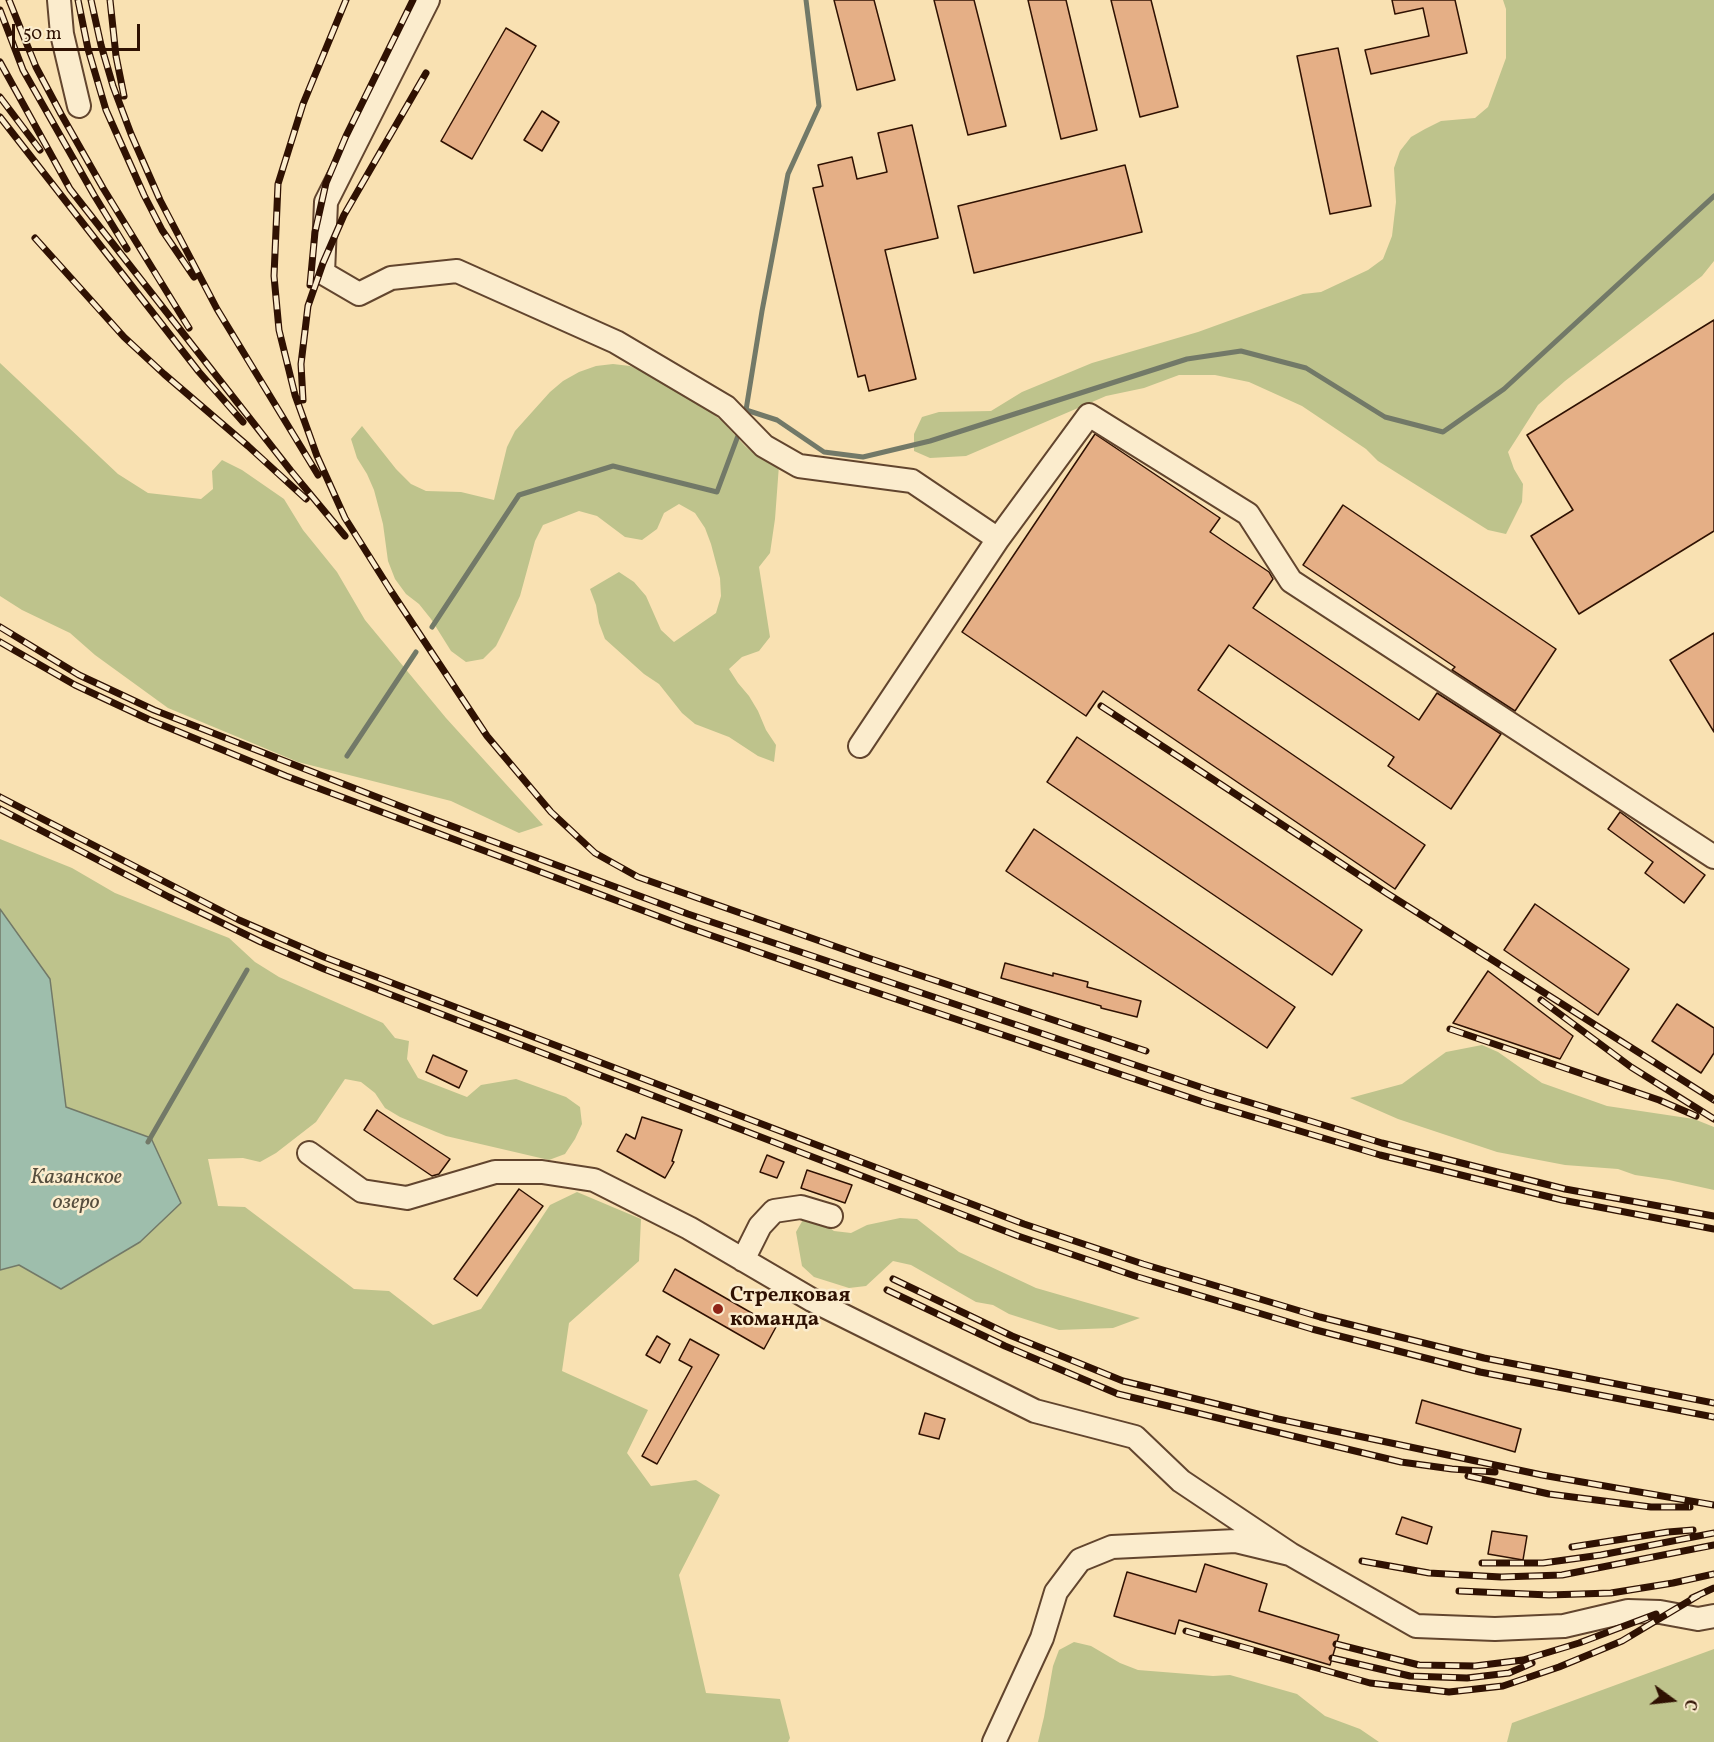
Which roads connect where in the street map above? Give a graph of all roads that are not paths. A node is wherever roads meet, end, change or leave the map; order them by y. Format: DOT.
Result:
graph roads {
  1 [pos="58,0"];
  2 [pos="428,0"];
  3 [pos="80,106"];
  4 [pos="998,539"];
  5 [pos="860,746"];
  6 [pos="1714,857"];
  7 [pos="309,1153"];
  8 [pos="831,1216"];
  9 [pos="743,1260"];
  10 [pos="1290,1554"];
  11 [pos="1714,1616"];
  12 [pos="994,1742"];
  1 -- 3 [label="street"];
  2 -- 4 [label="street"];
  4 -- 5 [label="street"];
  4 -- 6 [label="street"];
  7 -- 9 [label="street"];
  8 -- 9 [label="street"];
  9 -- 10 [label="street"];
  10 -- 11 [label="street"];
  10 -- 12 [label="street"];
}
